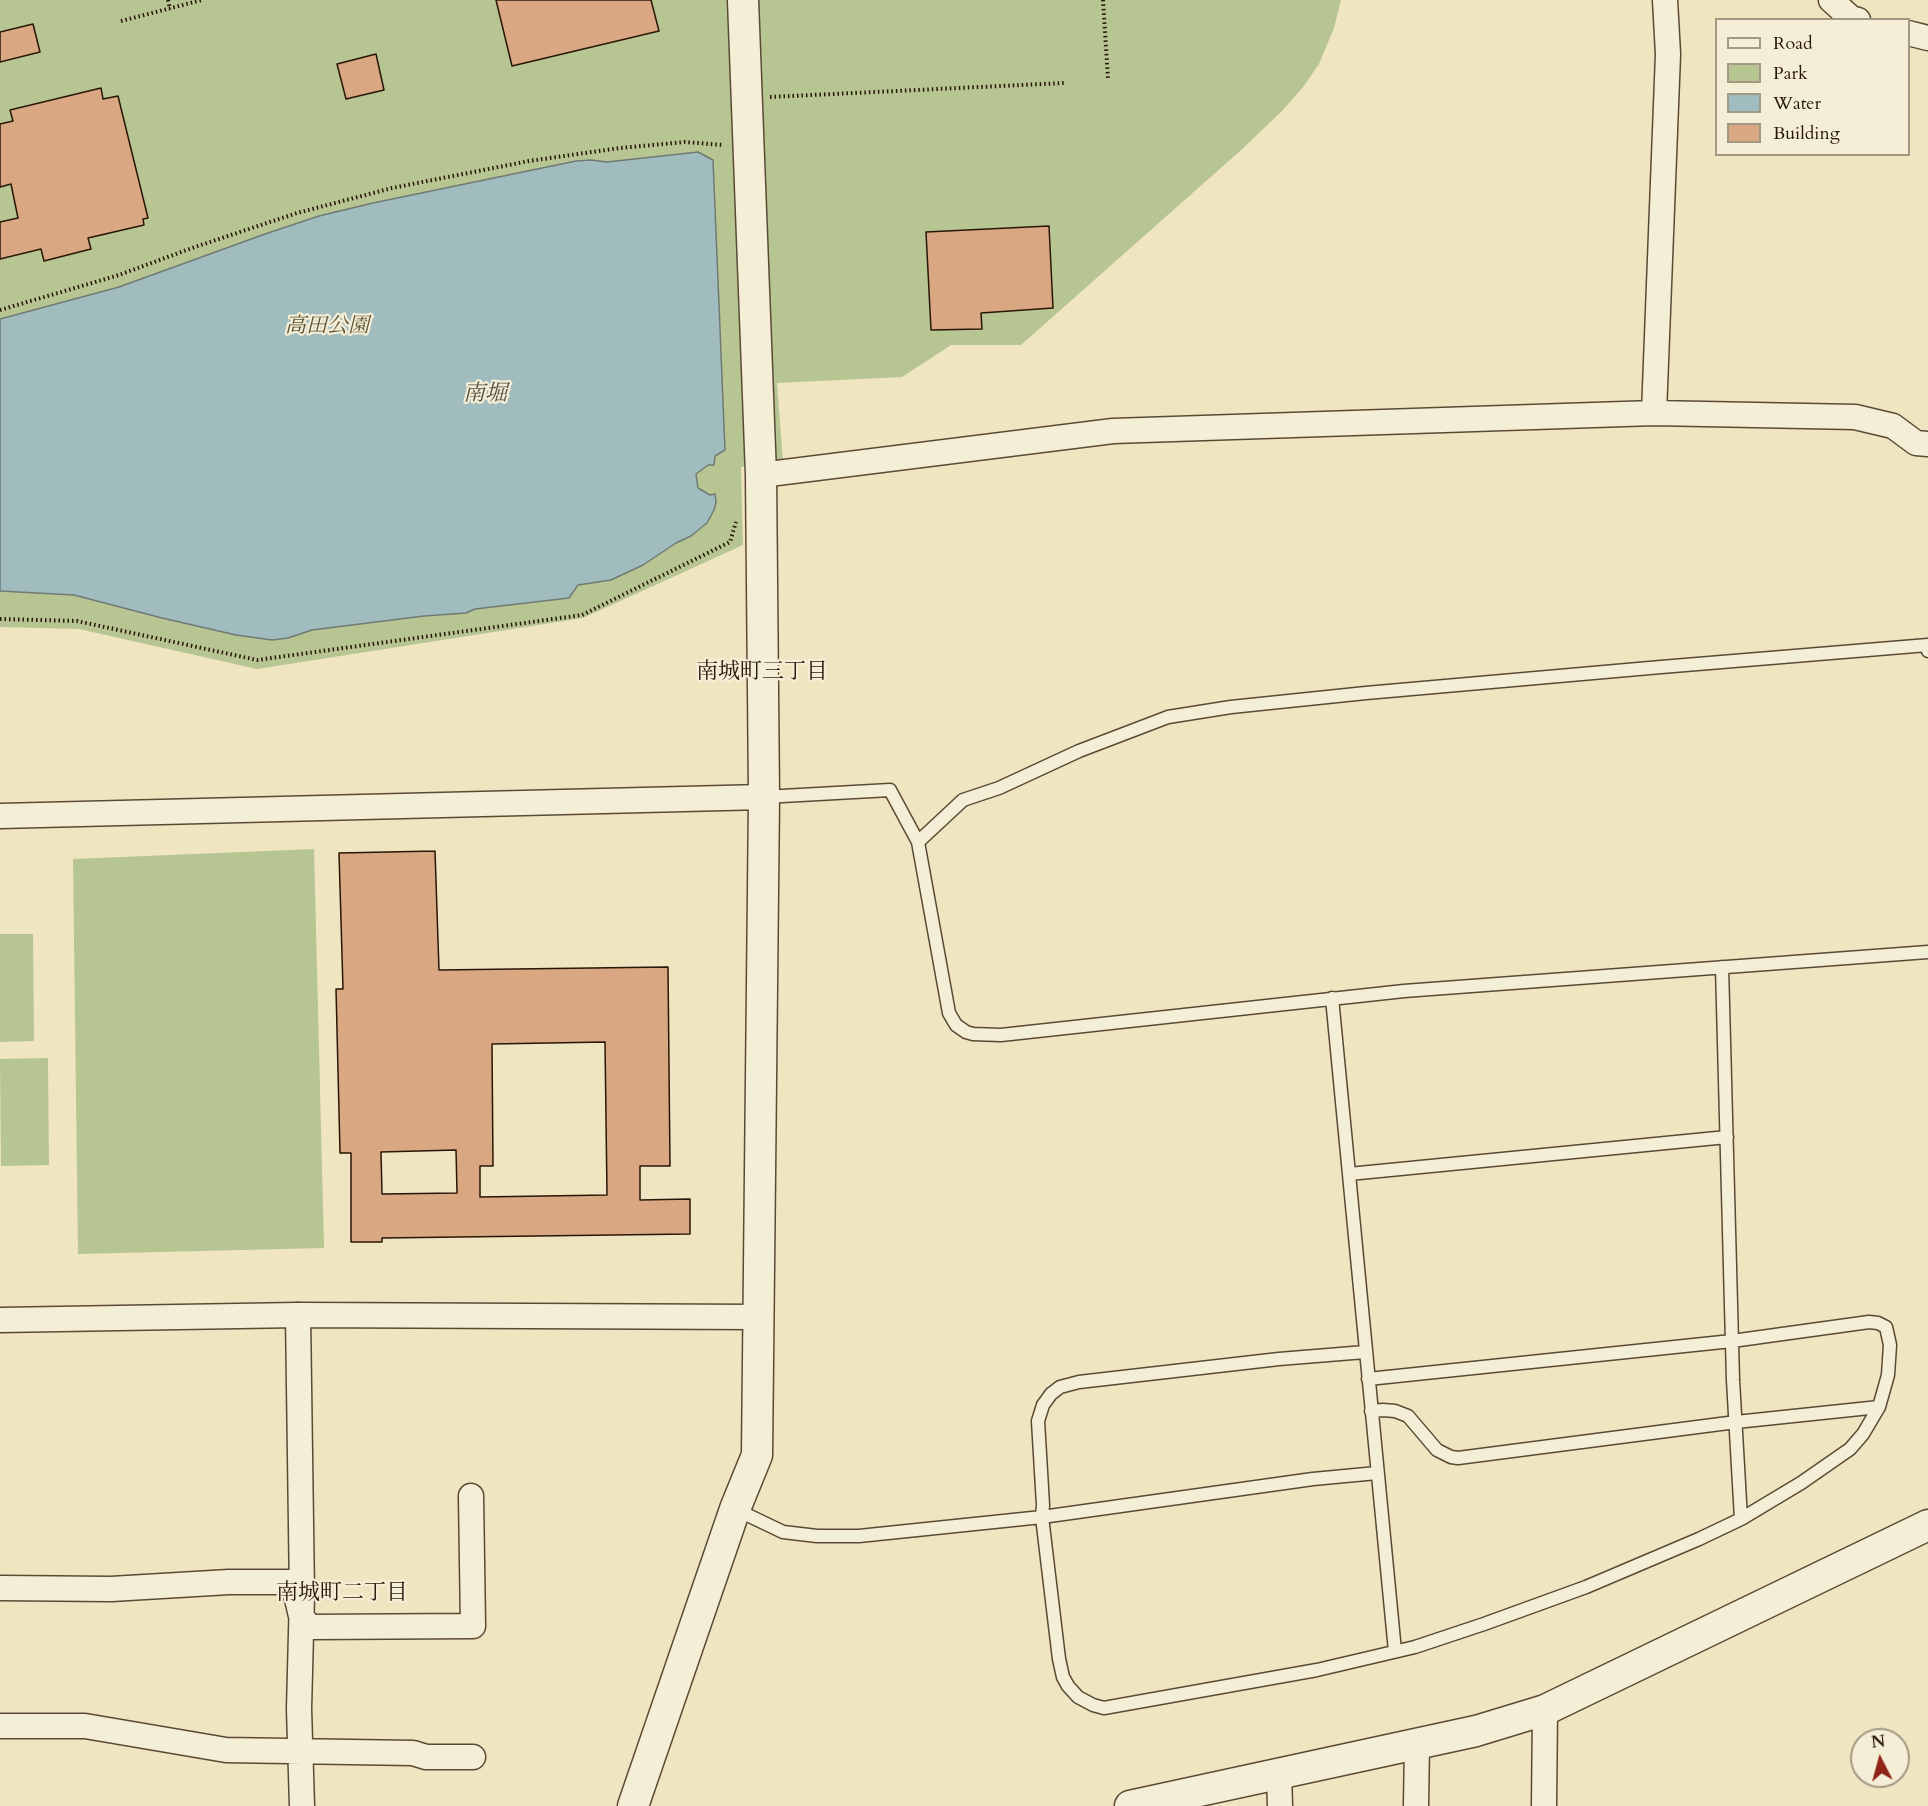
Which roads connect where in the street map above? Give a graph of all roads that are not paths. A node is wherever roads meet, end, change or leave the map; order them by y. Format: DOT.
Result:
graph roads {
  1 [pos="743,0"];
  2 [pos="1665,0"];
  3 [pos="1910,34"];
  4 [pos="1928,38"];
  5 [pos="1654,413"];
  6 [pos="1928,444"];
  7 [pos="761,475"];
  8 [pos="1928,651"];
  9 [pos="764,797"];
  10 [pos="0,816"];
  11 [pos="918,842"];
  12 [pos="1928,952"];
  13 [pos="1722,967"];
  14 [pos="1332,998"];
  15 [pos="1727,1137"];
  16 [pos="1349,1174"];
  17 [pos="298,1315"];
  18 [pos="759,1317"];
  19 [pos="0,1320"];
  20 [pos="1732,1341"];
  21 [pos="1365,1352"];
  22 [pos="1368,1379"];
  23 [pos="1879,1407"];
  24 [pos="1371,1411"];
  25 [pos="1736,1422"];
  26 [pos="1377,1473"];
  27 [pos="471,1496"];
  28 [pos="735,1509"];
  29 [pos="1042,1517"];
  30 [pos="1741,1519"];
  31 [pos="1928,1525"];
  32 [pos="0,1588"];
  33 [pos="301,1616"];
  34 [pos="1395,1651"];
  35 [pos="1545,1710"];
  36 [pos="0,1726"];
  37 [pos="1417,1743"];
  38 [pos="301,1751"];
  39 [pos="473,1757"];
  40 [pos="1280,1772"];
  41 [pos="302,1806"];
  42 [pos="633,1806"];
  43 [pos="1130,1806"];
  44 [pos="1280,1806"];
  45 [pos="1416,1806"];
  46 [pos="1544,1806"];
  1 -- 7 [label="street"];
  2 -- 5 [label="street"];
  3 -- 4 [label="street"];
  5 -- 6 [label="street"];
  5 -- 7 [label="street"];
  7 -- 9 [label="street"];
  8 -- 11 [label="lane"];
  9 -- 10 [label="street"];
  9 -- 11 [label="lane"];
  9 -- 18 [label="street"];
  11 -- 14 [label="lane"];
  12 -- 13 [label="lane"];
  13 -- 14 [label="lane"];
  13 -- 15 [label="lane"];
  14 -- 16 [label="lane"];
  15 -- 16 [label="lane"];
  15 -- 20 [label="lane"];
  16 -- 21 [label="lane"];
  17 -- 18 [label="street"];
  17 -- 19 [label="street"];
  17 -- 33 [label="street"];
  18 -- 28 [label="street"];
  20 -- 22 [label="lane"];
  20 -- 23 [label="lane"];
  20 -- 25 [label="lane"];
  21 -- 22 [label="lane"];
  21 -- 29 [label="lane"];
  22 -- 24 [label="lane"];
  23 -- 25 [label="lane"];
  23 -- 30 [label="lane"];
  24 -- 25 [label="lane"];
  24 -- 26 [label="lane"];
  25 -- 30 [label="lane"];
  26 -- 29 [label="lane"];
  26 -- 34 [label="lane"];
  27 -- 33 [label="street"];
  28 -- 29 [label="lane"];
  28 -- 42 [label="street"];
  29 -- 34 [label="lane"];
  30 -- 34 [label="lane"];
  31 -- 35 [label="street"];
  32 -- 33 [label="street"];
  33 -- 38 [label="street"];
  35 -- 37 [label="street"];
  35 -- 46 [label="street"];
  36 -- 38 [label="street"];
  37 -- 40 [label="street"];
  37 -- 45 [label="street"];
  38 -- 39 [label="street"];
  38 -- 41 [label="street"];
  40 -- 43 [label="street"];
  40 -- 44 [label="street"];
}
